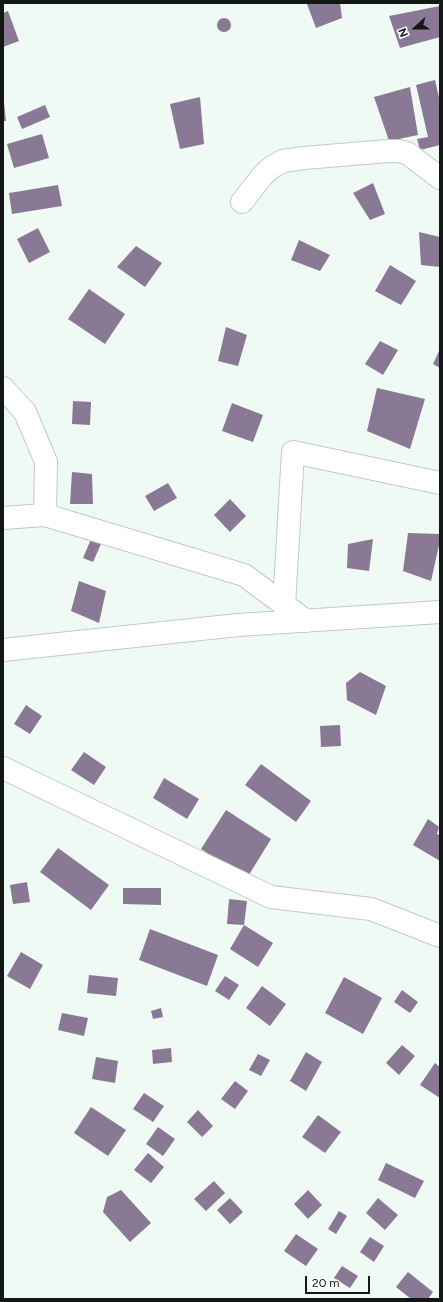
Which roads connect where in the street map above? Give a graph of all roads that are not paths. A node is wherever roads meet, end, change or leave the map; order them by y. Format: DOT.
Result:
graph roads {
  1 [pos="440,178"];
  2 [pos="242,202"];
  3 [pos="3,388"];
  4 [pos="440,483"];
  5 [pos="45,514"];
  6 [pos="3,518"];
  7 [pos="284,604"];
  8 [pos="440,612"];
  9 [pos="306,621"];
  10 [pos="3,650"];
  11 [pos="3,768"];
  12 [pos="440,936"];
  1 -- 2 [label="street"];
  3 -- 5 [label="street"];
  4 -- 7 [label="street"];
  5 -- 6 [label="street"];
  5 -- 7 [label="street"];
  7 -- 9 [label="street"];
  8 -- 9 [label="street"];
  9 -- 10 [label="street"];
  11 -- 12 [label="street"];
}
